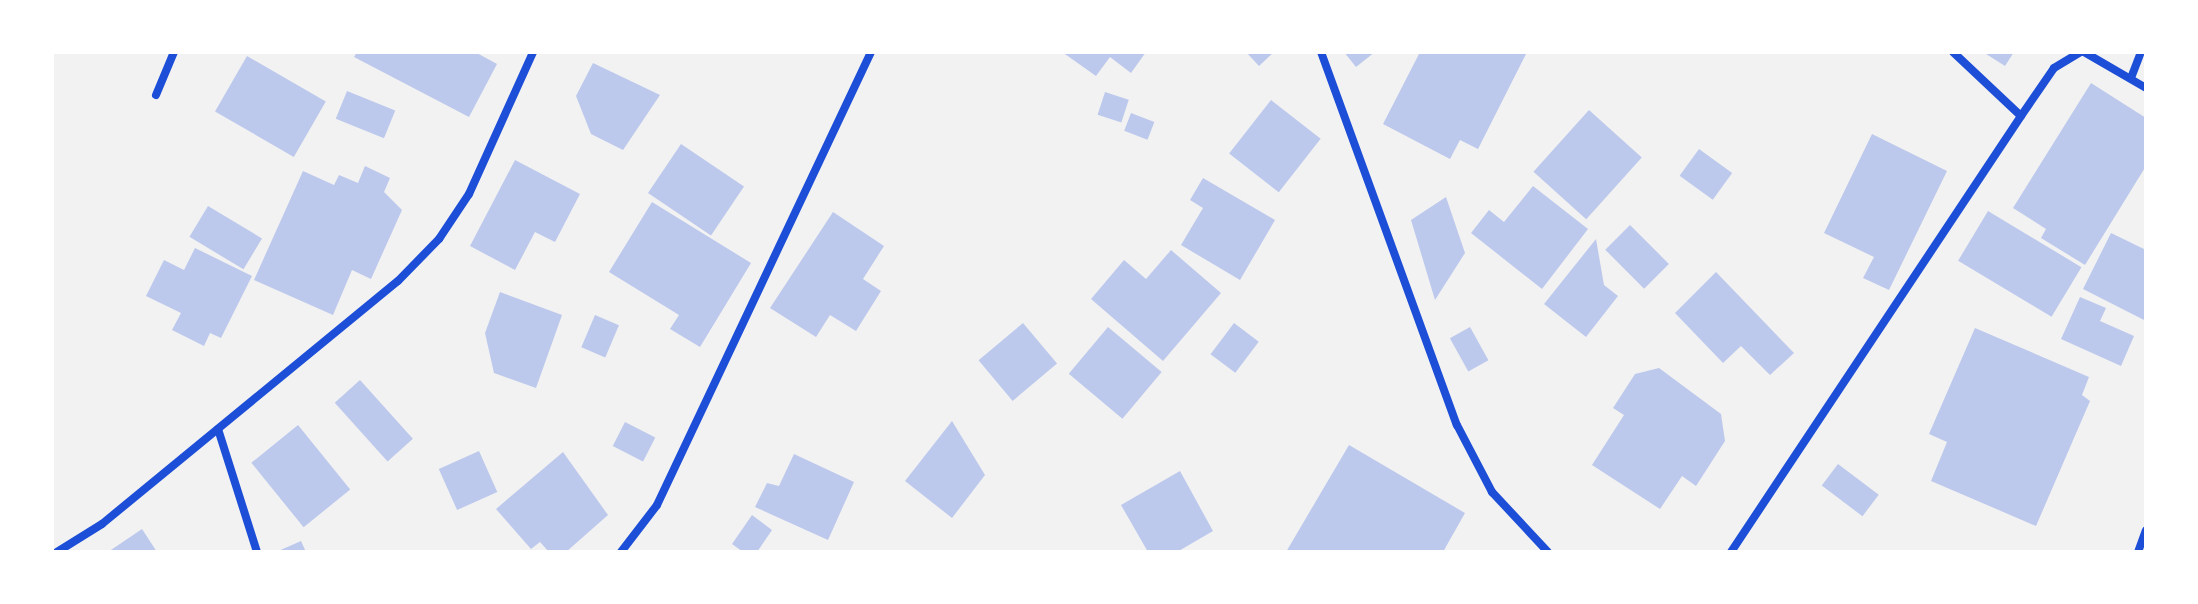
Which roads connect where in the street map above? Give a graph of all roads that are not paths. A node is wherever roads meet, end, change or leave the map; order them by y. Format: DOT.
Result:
graph roads {
  1 [pos="174,52"];
  2 [pos="533,52"];
  3 [pos="871,52"];
  4 [pos="1321,52"];
  5 [pos="1953,52"];
  6 [pos="2082,52"];
  7 [pos="2141,52"];
  8 [pos="2131,78"];
  9 [pos="2146,88"];
  10 [pos="156,95"];
  11 [pos="2021,116"];
  12 [pos="218,429"];
  13 [pos="2146,530"];
  14 [pos="57,552"];
  15 [pos="257,552"];
  16 [pos="621,552"];
  17 [pos="1548,552"];
  18 [pos="1731,552"];
  19 [pos="2138,552"];
  1 -- 10 [label="street"];
  2 -- 12 [label="street"];
  3 -- 16 [label="street"];
  4 -- 17 [label="street"];
  5 -- 11 [label="street"];
  6 -- 8 [label="street"];
  6 -- 11 [label="street"];
  7 -- 8 [label="street"];
  8 -- 9 [label="street"];
  11 -- 18 [label="street"];
  12 -- 14 [label="street"];
  12 -- 15 [label="street"];
  13 -- 19 [label="street"];
}
